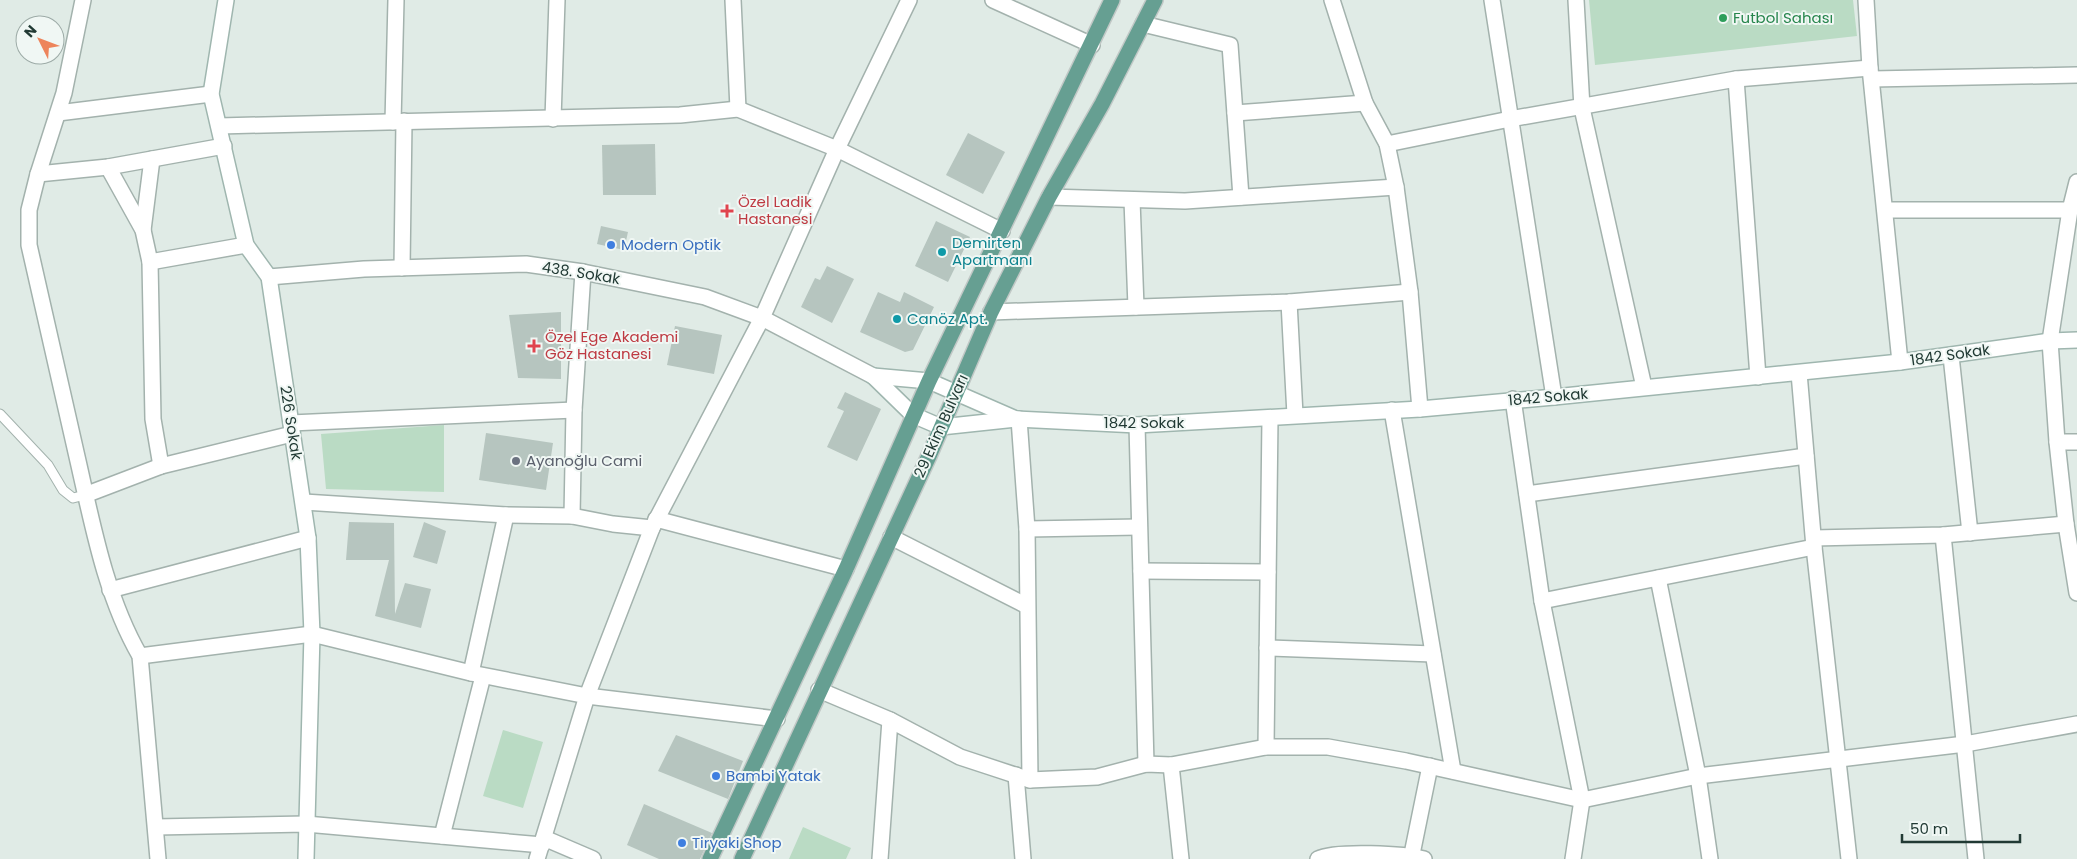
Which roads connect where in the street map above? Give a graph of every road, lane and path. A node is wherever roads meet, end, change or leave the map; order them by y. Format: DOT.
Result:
graph roads {
  1 [pos="83,0"];
  2 [pos="226,0"];
  3 [pos="396,0"];
  4 [pos="557,0"];
  5 [pos="733,0"];
  6 [pos="909,0"];
  7 [pos="993,0"];
  8 [pos="1112,0"];
  9 [pos="1155,0"];
  10 [pos="1332,0"];
  11 [pos="1492,0"];
  12 [pos="1576,0"];
  13 [pos="1866,0"];
  14 [pos="1143,24"];
  15 [pos="1092,45"];
  16 [pos="1871,74"];
  17 [pos="2077,75"];
  18 [pos="1736,79"];
  19 [pos="211,94"];
  20 [pos="1365,104"];
  21 [pos="1582,108"];
  22 [pos="738,109"];
  23 [pos="58,113"];
  24 [pos="1235,113"];
  25 [pos="553,119"];
  26 [pos="1510,119"];
  27 [pos="399,121"];
  28 [pos="219,126"];
  29 [pos="1387,144"];
  30 [pos="224,146"];
  31 [pos="837,149"];
  32 [pos="152,160"];
  33 [pos="108,167"];
  34 [pos="38,174"];
  35 [pos="1396,187"];
  36 [pos="2074,196"];
  37 [pos="1050,197"];
  38 [pos="1241,198"];
  39 [pos="1132,200"];
  40 [pos="1885,210"];
  41 [pos="143,230"];
  42 [pos="1002,231"];
  43 [pos="246,245"];
  44 [pos="150,262"];
  45 [pos="402,268"];
  46 [pos="583,272"];
  47 [pos="269,278"];
  48 [pos="1410,292"];
  49 [pos="1289,302"];
  50 [pos="1136,307"];
  51 [pos="991,312"];
  52 [pos="762,318"];
  53 [pos="2077,340"];
  54 [pos="2050,341"];
  55 [pos="1951,356"];
  56 [pos="1900,362"];
  57 [pos="1799,373"];
  58 [pos="873,376"];
  59 [pos="1758,377"];
  60 [pos="929,381"];
  61 [pos="1644,387"];
  62 [pos="957,392"];
  63 [pos="1554,397"];
  64 [pos="1513,399"];
  65 [pos="1420,409"];
  66 [pos="574,410"];
  67 [pos="1392,410"];
  68 [pos="0,414"];
  69 [pos="913,414"];
  70 [pos="1295,415"];
  71 [pos="1270,418"];
  72 [pos="1018,419"];
  73 [pos="1137,425"];
  74 [pos="292,428"];
  75 [pos="942,428"];
  76 [pos="2057,442"];
  77 [pos="2077,442"];
  78 [pos="1806,456"];
  79 [pos="162,466"];
  80 [pos="1527,494"];
  81 [pos="86,495"];
  82 [pos="304,502"];
  83 [pos="506,515"];
  84 [pos="572,516"];
  85 [pos="654,523"];
  86 [pos="2066,524"];
  87 [pos="1140,527"];
  88 [pos="1027,529"];
  89 [pos="1970,533"];
  90 [pos="1943,536"];
  91 [pos="891,537"];
  92 [pos="308,538"];
  93 [pos="1814,543"];
  94 [pos="846,569"];
  95 [pos="2075,569"];
  96 [pos="1141,571"];
  97 [pos="1268,572"];
  98 [pos="1658,578"];
  99 [pos="110,590"];
  100 [pos="2077,593"];
  101 [pos="1542,601"];
  102 [pos="1027,606"];
  103 [pos="312,634"];
  104 [pos="1267,648"];
  105 [pos="1433,654"];
  106 [pos="140,656"];
  107 [pos="477,674"];
  108 [pos="819,690"];
  109 [pos="587,696"];
  110 [pos="777,719"];
  111 [pos="890,720"];
  112 [pos="2077,724"];
  113 [pos="1966,744"];
  114 [pos="1266,746"];
  115 [pos="1838,758"];
  116 [pos="1146,764"];
  117 [pos="1171,764"];
  118 [pos="1430,766"];
  119 [pos="1453,771"];
  120 [pos="1698,776"];
  121 [pos="1023,777"];
  122 [pos="1582,800"];
  123 [pos="306,824"];
  124 [pos="156,827"];
  125 [pos="442,836"];
  126 [pos="541,847"];
  127 [pos="1416,858"];
  128 [pos="158,859"];
  129 [pos="306,859"];
  130 [pos="593,859"];
  131 [pos="710,859"];
  132 [pos="742,859"];
  133 [pos="880,859"];
  134 [pos="1023,859"];
  135 [pos="1181,859"];
  136 [pos="1318,859"];
  137 [pos="1573,859"];
  138 [pos="1710,859"];
  139 [pos="1849,859"];
  140 [pos="1976,859"];
  1 -- 23 [label="street"];
  2 -- 19 [label="street, 226 Sokak"];
  3 -- 27 [label="street"];
  4 -- 25 [label="street"];
  5 -- 22 [label="street"];
  6 -- 31 [label="street"];
  7 -- 15 [label="street"];
  8 -- 15 [label="main road, 29 Ekim Bulvarı"];
  9 -- 14 [label="main road, 29 Ekim Bulvarı"];
  10 -- 20 [label="street"];
  11 -- 26 [label="street"];
  12 -- 21 [label="street"];
  13 -- 16 [label="street"];
  14 -- 24 [label="street"];
  14 -- 37 [label="main road, 29 Ekim Bulvarı"];
  15 -- 42 [label="main road, 29 Ekim Bulvarı"];
  16 -- 17 [label="street"];
  16 -- 18 [label="street"];
  16 -- 40 [label="street"];
  18 -- 21 [label="street"];
  18 -- 59 [label="street"];
  19 -- 23 [label="street"];
  19 -- 28 [label="street, 226 Sokak"];
  20 -- 24 [label="street"];
  20 -- 29 [label="street"];
  21 -- 26 [label="street"];
  21 -- 61 [label="street"];
  22 -- 25 [label="street"];
  22 -- 31 [label="street"];
  23 -- 34 [label="street"];
  24 -- 38 [label="street"];
  25 -- 27 [label="street"];
  26 -- 29 [label="street"];
  26 -- 63 [label="street"];
  27 -- 28 [label="street"];
  27 -- 45 [label="street"];
  28 -- 30 [label="street, 226 Sokak"];
  29 -- 35 [label="street"];
  30 -- 32 [label="street"];
  30 -- 43 [label="street, 226 Sokak"];
  31 -- 42 [label="street"];
  31 -- 52 [label="street"];
  32 -- 33 [label="street"];
  32 -- 41 [label="street"];
  33 -- 34 [label="street"];
  33 -- 41 [label="street"];
  34 -- 81 [label="street"];
  35 -- 38 [label="street"];
  35 -- 48 [label="street"];
  36 -- 40 [label="street"];
  36 -- 54 [label="street"];
  37 -- 39 [label="street"];
  37 -- 51 [label="main road, 29 Ekim Bulvarı"];
  38 -- 39 [label="street"];
  39 -- 50 [label="street"];
  40 -- 56 [label="street"];
  41 -- 44 [label="street"];
  42 -- 60 [label="main road, 29 Ekim Bulvarı"];
  43 -- 44 [label="street"];
  43 -- 47 [label="street, 226 Sokak"];
  44 -- 79 [label="street"];
  45 -- 46 [label="street, 438. Sokak"];
  45 -- 47 [label="street, 438. Sokak"];
  46 -- 52 [label="street, 438. Sokak"];
  46 -- 66 [label="street"];
  47 -- 74 [label="street, 226 Sokak"];
  48 -- 49 [label="street"];
  48 -- 65 [label="street"];
  49 -- 50 [label="street"];
  49 -- 70 [label="street"];
  50 -- 51 [label="street"];
  51 -- 62 [label="main road, 29 Ekim Bulvarı"];
  52 -- 58 [label="street, 438. Sokak"];
  52 -- 85 [label="street"];
  53 -- 54 [label="street, 1842 Sokak"];
  54 -- 55 [label="street, 1842 Sokak"];
  54 -- 76 [label="street"];
  55 -- 56 [label="street, 1842 Sokak"];
  55 -- 89 [label="street"];
  56 -- 57 [label="street, 1842 Sokak"];
  57 -- 59 [label="street, 1842 Sokak"];
  57 -- 78 [label="street"];
  58 -- 60 [label="street"];
  58 -- 69 [label="street"];
  59 -- 61 [label="street, 1842 Sokak"];
  60 -- 62 [label="street"];
  60 -- 69 [label="main road, 29 Ekim Bulvarı"];
  61 -- 63 [label="street, 1842 Sokak"];
  62 -- 72 [label="street"];
  62 -- 75 [label="main road, 29 Ekim Bulvarı"];
  63 -- 64 [label="street, 1842 Sokak"];
  64 -- 65 [label="street, 1842 Sokak"];
  64 -- 80 [label="street"];
  65 -- 67 [label="street, 1842 Sokak"];
  66 -- 74 [label="street"];
  66 -- 84 [label="street"];
  67 -- 70 [label="street, 1842 Sokak"];
  67 -- 105 [label="street"];
  68 -- 81 [label="lane"];
  69 -- 75 [label="street"];
  69 -- 94 [label="main road, 29 Ekim Bulvarı"];
  70 -- 71 [label="street, 1842 Sokak"];
  71 -- 73 [label="street, 1842 Sokak"];
  71 -- 97 [label="street"];
  72 -- 73 [label="street, 1842 Sokak"];
  72 -- 75 [label="street"];
  72 -- 88 [label="street"];
  73 -- 87 [label="street"];
  74 -- 79 [label="street"];
  74 -- 82 [label="street, 226 Sokak"];
  75 -- 91 [label="main road, 29 Ekim Bulvarı"];
  76 -- 77 [label="street"];
  76 -- 86 [label="street"];
  78 -- 80 [label="street"];
  78 -- 93 [label="street"];
  79 -- 81 [label="street"];
  80 -- 101 [label="street"];
  81 -- 99 [label="street"];
  82 -- 83 [label="street"];
  82 -- 92 [label="street, 226 Sokak"];
  83 -- 84 [label="street"];
  83 -- 107 [label="street"];
  84 -- 85 [label="street"];
  85 -- 94 [label="street"];
  85 -- 109 [label="street"];
  86 -- 89 [label="street"];
  86 -- 95 [label="street"];
  87 -- 88 [label="street"];
  87 -- 96 [label="street"];
  88 -- 102 [label="street"];
  89 -- 90 [label="street"];
  90 -- 93 [label="street"];
  90 -- 113 [label="street"];
  91 -- 102 [label="street"];
  91 -- 108 [label="main road, 29 Ekim Bulvarı"];
  92 -- 99 [label="street"];
  92 -- 103 [label="street, 226 Sokak"];
  93 -- 98 [label="street"];
  93 -- 115 [label="street"];
  94 -- 110 [label="main road, 29 Ekim Bulvarı"];
  95 -- 100 [label="street"];
  96 -- 97 [label="street"];
  96 -- 116 [label="street"];
  97 -- 104 [label="street"];
  98 -- 101 [label="street"];
  98 -- 120 [label="street"];
  99 -- 106 [label="street"];
  101 -- 122 [label="street"];
  102 -- 121 [label="street"];
  103 -- 106 [label="street"];
  103 -- 107 [label="street"];
  103 -- 123 [label="street, 226 Sokak"];
  104 -- 105 [label="street"];
  104 -- 114 [label="street"];
  105 -- 119 [label="street"];
  106 -- 124 [label="street"];
  107 -- 109 [label="street"];
  107 -- 125 [label="street"];
  108 -- 111 [label="street"];
  108 -- 132 [label="main road, 29 Ekim Bulvarı"];
  109 -- 110 [label="street"];
  109 -- 126 [label="street"];
  110 -- 131 [label="main road, 29 Ekim Bulvarı"];
  111 -- 121 [label="street"];
  111 -- 133 [label="street"];
  112 -- 113 [label="street"];
  113 -- 115 [label="street"];
  113 -- 140 [label="street"];
  114 -- 117 [label="street"];
  114 -- 118 [label="street"];
  115 -- 120 [label="street"];
  115 -- 139 [label="street"];
  116 -- 117 [label="street"];
  116 -- 121 [label="street"];
  117 -- 135 [label="street"];
  118 -- 119 [label="street"];
  118 -- 127 [label="street"];
  119 -- 122 [label="street"];
  120 -- 122 [label="street"];
  120 -- 138 [label="street"];
  121 -- 134 [label="street"];
  122 -- 137 [label="street"];
  123 -- 124 [label="street"];
  123 -- 125 [label="street"];
  123 -- 129 [label="street, 226 Sokak"];
  124 -- 128 [label="street"];
  125 -- 126 [label="street"];
  126 -- 130 [label="street"];
  127 -- 136 [label="street"];
}
